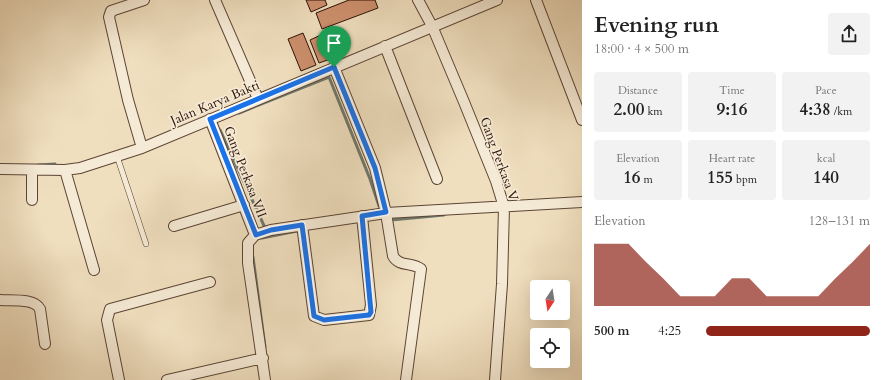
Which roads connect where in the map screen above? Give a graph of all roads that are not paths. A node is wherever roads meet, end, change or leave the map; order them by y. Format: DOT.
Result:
graph roads {
  1 [pos="144,0"];
  2 [pos="215,0"];
  3 [pos="418,0"];
  4 [pos="496,0"];
  5 [pos="536,0"];
  6 [pos="432,26"];
  7 [pos="385,46"];
  8 [pos="334,67"];
  9 [pos="258,99"];
  10 [pos="210,119"];
  11 [pos="582,120"];
  12 [pos="142,148"];
  13 [pos="117,156"];
  14 [pos="0,170"];
  15 [pos="32,170"];
  16 [pos="65,170"];
  17 [pos="437,179"];
  18 [pos="32,200"];
  19 [pos="582,202"];
  20 [pos="244,206"];
  21 [pos="504,207"];
  22 [pos="386,212"];
  23 [pos="362,216"];
  24 [pos="302,225"];
  25 [pos="174,226"];
  26 [pos="256,235"];
  27 [pos="146,244"];
  28 [pos="94,270"];
  29 [pos="210,282"];
  30 [pos="0,300"];
  31 [pos="45,344"];
  32 [pos="263,358"];
  33 [pos="191,378"];
  34 [pos="119,380"];
  35 [pos="167,380"];
  36 [pos="265,380"];
  37 [pos="406,380"];
  38 [pos="495,380"];
  1 -- 12 [label="street"];
  2 -- 9 [label="street"];
  3 -- 6 [label="street, Gang Perkasa V"];
  4 -- 6 [label="street, Jalan Karya Bakti"];
  5 -- 11 [label="street"];
  6 -- 7 [label="street, Jalan Karya Bakti"];
  6 -- 21 [label="street, Gang Perkasa V"];
  7 -- 8 [label="street, Jalan Karya Bakti"];
  7 -- 17 [label="street"];
  8 -- 9 [label="street, Jalan Karya Bakti"];
  8 -- 22 [label="street"];
  9 -- 10 [label="street, Jalan Karya Bakti"];
  10 -- 12 [label="street, Jalan Karya Bakti"];
  10 -- 20 [label="street, Gang Perkasa VII"];
  12 -- 13 [label="street, Jalan Karya Bakti"];
  13 -- 16 [label="street, Jalan Karya Bakti"];
  13 -- 27 [label="lane"];
  14 -- 15 [label="street, Jalan Karya Bakti"];
  15 -- 16 [label="street, Jalan Karya Bakti"];
  15 -- 18 [label="street"];
  16 -- 28 [label="street"];
  19 -- 21 [label="street"];
  20 -- 25 [label="street"];
  20 -- 26 [label="street, Gang Perkasa VII"];
  21 -- 22 [label="street"];
  21 -- 38 [label="street, Gang Perkasa V"];
  22 -- 23 [label="street"];
  22 -- 37 [label="street"];
  23 -- 24 [label="street"];
  23 -- 24 [label="street"];
  24 -- 26 [label="street"];
  26 -- 32 [label="street"];
  29 -- 34 [label="street"];
  30 -- 31 [label="street"];
  32 -- 33 [label="street"];
  32 -- 36 [label="street"];
  33 -- 35 [label="street"];
}
